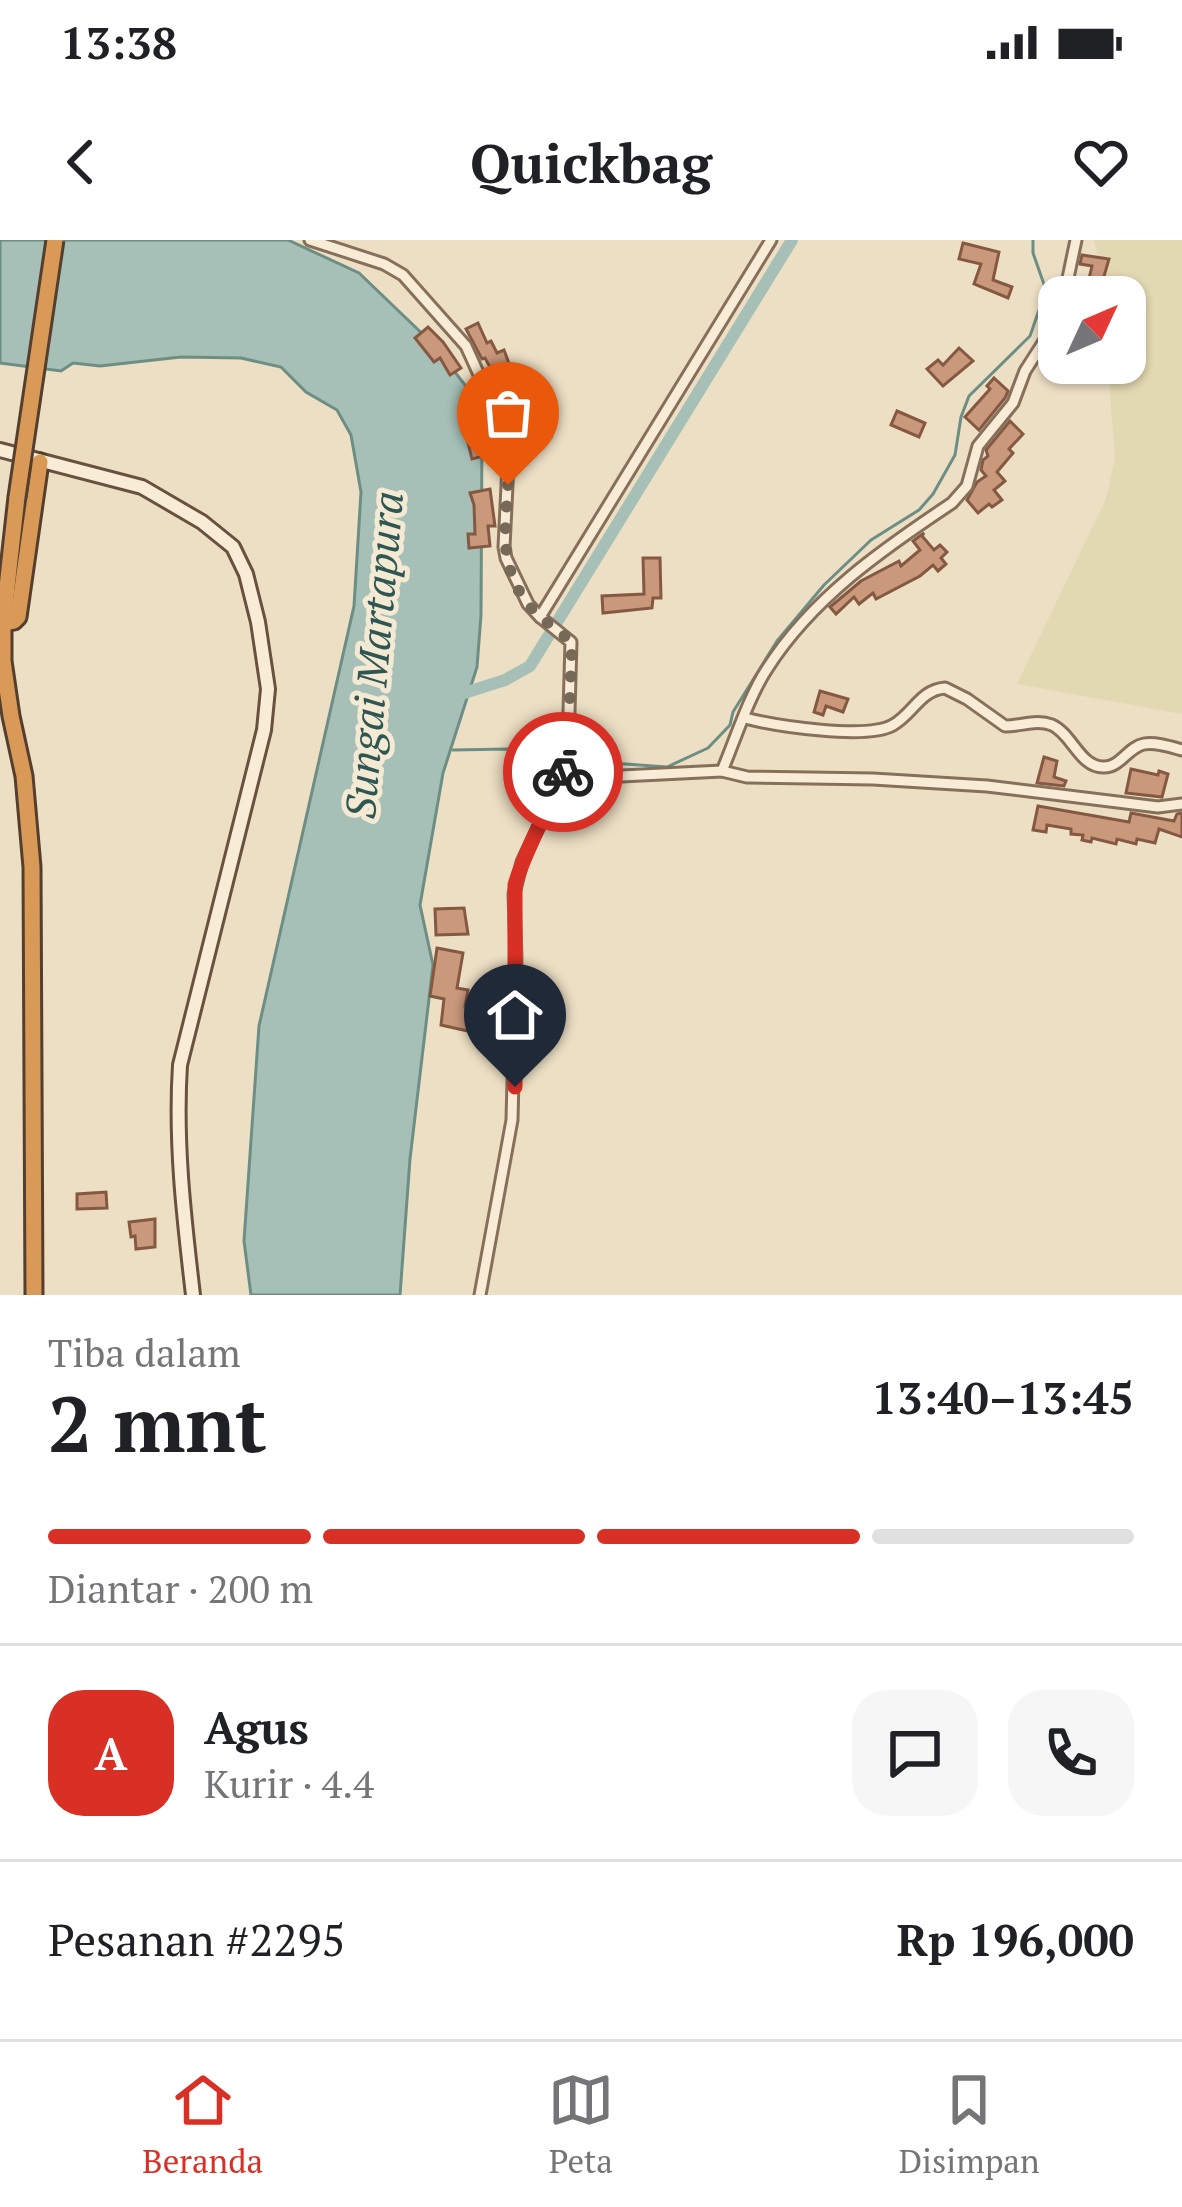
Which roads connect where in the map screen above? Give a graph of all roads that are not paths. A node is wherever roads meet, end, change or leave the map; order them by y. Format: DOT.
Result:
graph roads {
  1 [pos="55,240"];
  2 [pos="310,240"];
  3 [pos="771,240"];
  4 [pos="1076,240"];
  5 [pos="1068,276"];
  6 [pos="1038,351"];
  7 [pos="0,450"];
  8 [pos="40,462"];
  9 [pos="542,618"];
  10 [pos="3,623"];
  11 [pos="744,720"];
  12 [pos="1182,750"];
  13 [pos="722,771"];
  14 [pos="563,774"];
  15 [pos="1182,803"];
  16 [pos="34,1295"];
  17 [pos="193,1295"];
  18 [pos="480,1295"];
  1 -- 10 [label="highway, bridge"];
  2 -- 9 [label="street"];
  3 -- 9 [label="street"];
  4 -- 5 [label="street"];
  6 -- 11 [label="street"];
  7 -- 8 [label="street"];
  8 -- 10 [label="highway"];
  8 -- 17 [label="street"];
  9 -- 14 [label="street"];
  10 -- 16 [label="highway"];
  11 -- 12 [label="street"];
  11 -- 13 [label="street"];
  13 -- 14 [label="street"];
  13 -- 15 [label="street"];
  14 -- 18 [label="street"];
}
